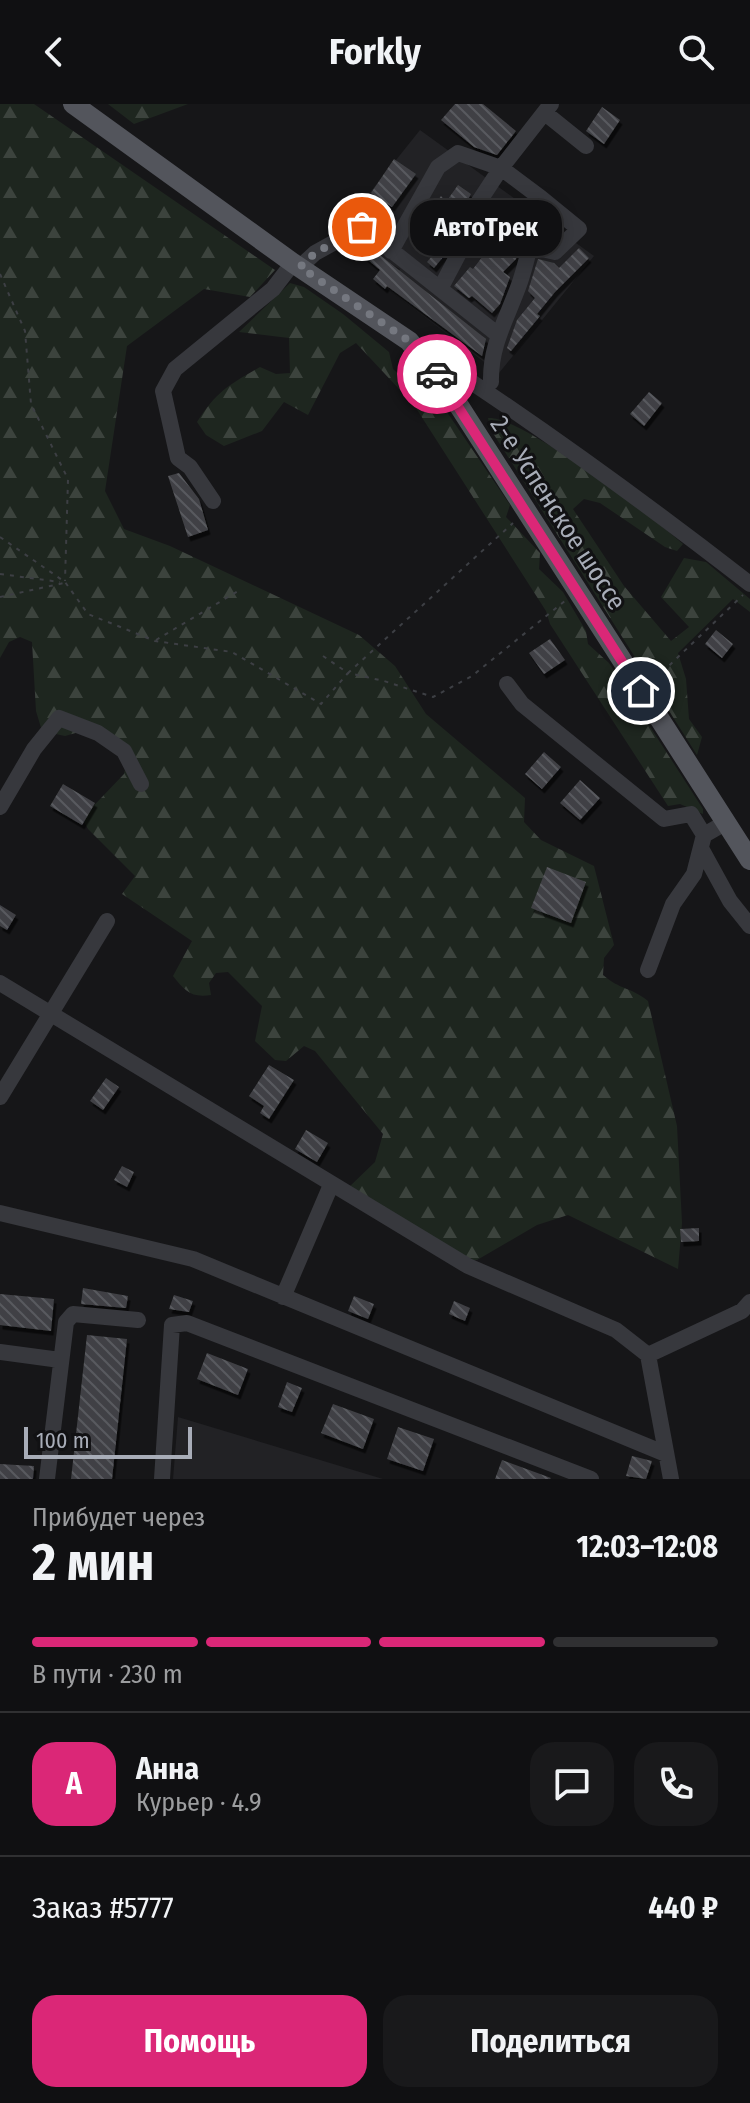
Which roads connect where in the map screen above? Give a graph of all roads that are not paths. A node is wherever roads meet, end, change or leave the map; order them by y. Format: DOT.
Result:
graph roads {
  1 [pos="73,104"];
  2 [pos="548,108"];
  3 [pos="586,146"];
  4 [pos="501,168"];
  5 [pos="541,198"];
  6 [pos="529,246"];
  7 [pos="391,251"];
  8 [pos="297,265"];
  9 [pos="440,289"];
  10 [pos="497,334"];
  11 [pos="409,341"];
  12 [pos="486,385"];
  13 [pos="465,417"];
  14 [pos="213,501"];
  15 [pos="750,586"];
  16 [pos="507,684"];
  17 [pos="141,784"];
  18 [pos="0,807"];
  19 [pos="725,823"];
  20 [pos="703,842"];
  21 [pos="750,860"];
  22 [pos="107,921"];
  23 [pos="750,926"];
  24 [pos="648,970"];
  25 [pos="0,983"];
  26 [pos="51,1014"];
  27 [pos="0,1097"];
  28 [pos="331,1185"];
  29 [pos="0,1213"];
  30 [pos="283,1297"];
  31 [pos="750,1302"];
  32 [pos="138,1320"];
  33 [pos="0,1352"];
  34 [pos="648,1355"];
  35 [pos="60,1360"];
  36 [pos="666,1454"];
  37 [pos="47,1479"];
  38 [pos="162,1479"];
  39 [pos="591,1479"];
  40 [pos="671,1479"];
  1 -- 8 [label="main road, 2-е Успенское шоссе"];
  2 -- 3 [label="street"];
  2 -- 4 [label="street"];
  4 -- 5 [label="street"];
  4 -- 7 [label="street"];
  4 -- 9 [label="street"];
  5 -- 6 [label="street"];
  5 -- 6 [label="street"];
  6 -- 10 [label="street"];
  7 -- 8 [label="street"];
  7 -- 9 [label="street"];
  8 -- 11 [label="main road, 2-е Успенское шоссе"];
  8 -- 14 [label="street"];
  9 -- 10 [label="street"];
  10 -- 12 [label="street"];
  11 -- 12 [label="street"];
  11 -- 13 [label="main road, 2-е Успенское шоссе"];
  12 -- 13 [label="street"];
  12 -- 15 [label="street"];
  13 -- 19 [label="main road, 2-е Успенское шоссе"];
  16 -- 20 [label="street"];
  17 -- 18 [label="street"];
  19 -- 20 [label="street"];
  19 -- 21 [label="main road, 2-е Успенское шоссе"];
  20 -- 23 [label="street"];
  20 -- 24 [label="street"];
  22 -- 26 [label="street"];
  25 -- 26 [label="street"];
  26 -- 27 [label="street"];
  26 -- 28 [label="street"];
  28 -- 30 [label="street"];
  28 -- 34 [label="street"];
  29 -- 30 [label="street"];
  30 -- 36 [label="street"];
  31 -- 34 [label="street"];
  32 -- 35 [label="street"];
  33 -- 35 [label="street"];
  34 -- 36 [label="street"];
  35 -- 37 [label="street"];
  36 -- 40 [label="street"];
  38 -- 39 [label="street"];
}
